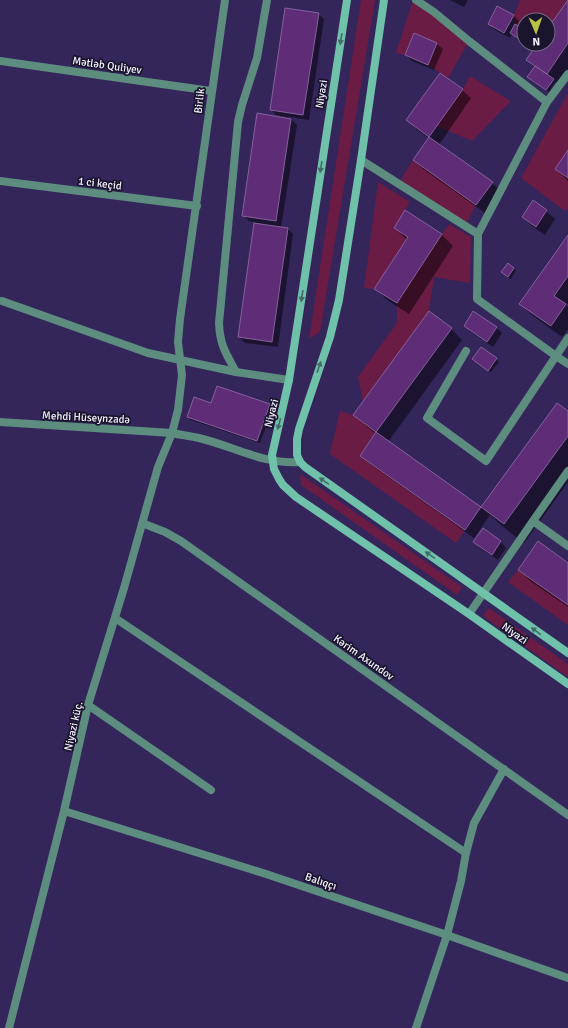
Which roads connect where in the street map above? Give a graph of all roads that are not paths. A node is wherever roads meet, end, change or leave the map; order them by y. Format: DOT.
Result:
graph roads {
  1 [pos="225,0"];
  2 [pos="267,0"];
  3 [pos="347,0"];
  4 [pos="384,0"];
  5 [pos="416,0"];
  6 [pos="0,61"];
  7 [pos="568,74"];
  8 [pos="211,91"];
  9 [pos="547,102"];
  10 [pos="361,160"];
  11 [pos="0,182"];
  12 [pos="197,206"];
  13 [pos="478,234"];
  14 [pos="2,301"];
  15 [pos="568,338"];
  16 [pos="466,350"];
  17 [pos="556,356"];
  18 [pos="180,360"];
  19 [pos="568,364"];
  20 [pos="236,372"];
  21 [pos="289,380"];
  22 [pos="0,422"];
  23 [pos="172,433"];
  24 [pos="272,461"];
  25 [pos="300,462"];
  26 [pos="568,471"];
  27 [pos="533,522"];
  28 [pos="142,523"];
  29 [pos="568,546"];
  30 [pos="483,593"];
  31 [pos="469,614"];
  32 [pos="115,618"];
  33 [pos="568,654"];
  34 [pos="568,684"];
  35 [pos="88,705"];
  36 [pos="504,769"];
  37 [pos="211,790"];
  38 [pos="64,811"];
  39 [pos="568,815"];
  40 [pos="466,853"];
  41 [pos="447,935"];
  42 [pos="568,978"];
  43 [pos="9,1028"];
  44 [pos="416,1028"];
  1 -- 8 [label="street, Birlik"];
  2 -- 20 [label="street"];
  3 -- 21 [label="main road, Niyazi, one-way"];
  4 -- 10 [label="main road"];
  5 -- 9 [label="street"];
  6 -- 8 [label="street, Mətləb Quliyev"];
  7 -- 9 [label="street"];
  8 -- 12 [label="street, Birlik"];
  9 -- 13 [label="street"];
  10 -- 13 [label="street"];
  25 -- 10 [label="main road, one-way"];
  11 -- 12 [label="street, 1 ci keçid"];
  12 -- 18 [label="street, Birlik"];
  13 -- 17 [label="street"];
  14 -- 18 [label="street"];
  15 -- 17 [label="street"];
  16 -- 17 [label="street"];
  17 -- 19 [label="street"];
  18 -- 20 [label="street"];
  18 -- 23 [label="street, Niyazi küç."];
  20 -- 21 [label="street"];
  21 -- 24 [label="main road, Niyazi, one-way"];
  22 -- 23 [label="street, Mehdi Hüseynzadə"];
  23 -- 24 [label="street, Mehdi Hüseynzadə"];
  23 -- 28 [label="street, Niyazi küç."];
  24 -- 25 [label="street, Mehdi Hüseynzadə"];
  24 -- 31 [label="main road, Niyazi"];
  30 -- 25 [label="main road, Niyazi, one-way"];
  26 -- 27 [label="street"];
  27 -- 29 [label="street"];
  27 -- 30 [label="street"];
  28 -- 32 [label="street, Niyazi küç."];
  28 -- 36 [label="street, Kərim Axundov"];
  30 -- 31 [label="street"];
  33 -- 30 [label="main road, Niyazi, one-way"];
  31 -- 34 [label="main road, Niyazi"];
  32 -- 35 [label="street, Niyazi küç."];
  32 -- 40 [label="street"];
  35 -- 37 [label="street"];
  35 -- 38 [label="street, Niyazi küç."];
  36 -- 39 [label="street, Kərim Axundov"];
  36 -- 40 [label="street"];
  38 -- 41 [label="street, Balıqçı"];
  38 -- 43 [label="street, Niyazi küç."];
  40 -- 41 [label="street"];
  41 -- 42 [label="street, Balıqçı"];
  41 -- 44 [label="street"];
}
